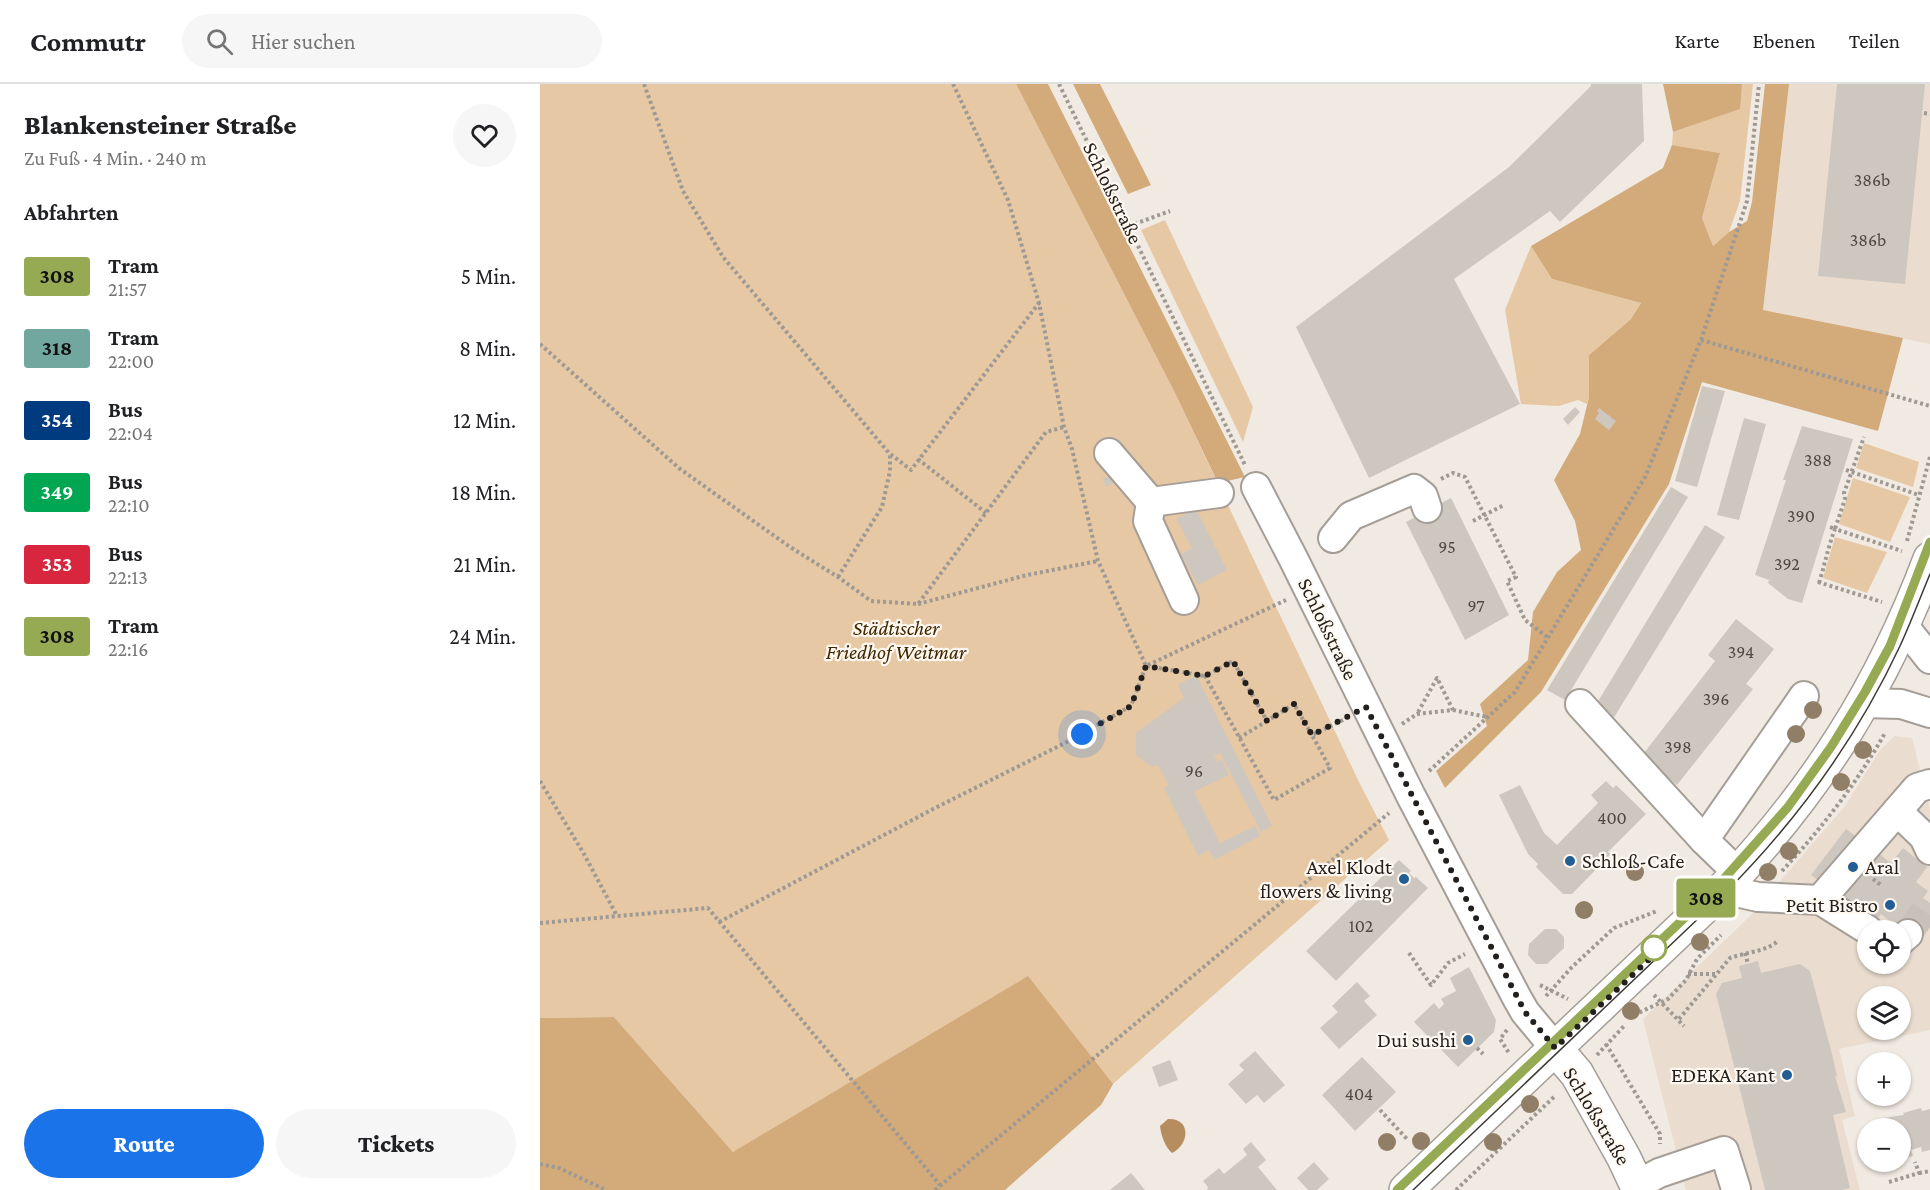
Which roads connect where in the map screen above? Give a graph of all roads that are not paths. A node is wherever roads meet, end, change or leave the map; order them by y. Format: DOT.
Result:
graph roads {
  1 [pos="1109,453"];
  2 [pos="1256,487"];
  3 [pos="1219,493"];
  4 [pos="1151,502"];
  5 [pos="1427,508"];
  6 [pos="1333,538"];
  7 [pos="1916,555"];
  8 [pos="1184,600"];
  9 [pos="1894,613"];
  10 [pos="1930,659"];
  11 [pos="1804,696"];
  12 [pos="1864,703"];
  13 [pos="1580,705"];
  14 [pos="1930,713"];
  15 [pos="1930,784"];
  16 [pos="1889,819"];
  17 [pos="1704,840"];
  18 [pos="1927,843"];
  19 [pos="1730,881"];
  20 [pos="1820,903"];
  21 [pos="1857,924"];
  22 [pos="1555,1048"];
  23 [pos="1645,1183"];
  24 [pos="1736,1189"];
  25 [pos="1406,1190"];
  1 -- 4 [label="street"];
  2 -- 22 [label="street, Schloßstraße"];
  3 -- 4 [label="street"];
  4 -- 8 [label="street"];
  5 -- 6 [label="street"];
  7 -- 9 [label="main road"];
  9 -- 10 [label="street"];
  9 -- 12 [label="main road"];
  11 -- 17 [label="street"];
  12 -- 14 [label="street"];
  12 -- 19 [label="main road"];
  13 -- 17 [label="street"];
  15 -- 16 [label="street"];
  16 -- 18 [label="street"];
  16 -- 20 [label="street"];
  16 -- 20 [label="street"];
  17 -- 19 [label="street"];
  19 -- 20 [label="street"];
  19 -- 22 [label="main road"];
  20 -- 21 [label="street"];
  22 -- 23 [label="main road, Schloßstraße"];
  22 -- 25 [label="main road"];
  23 -- 24 [label="street"];
}
